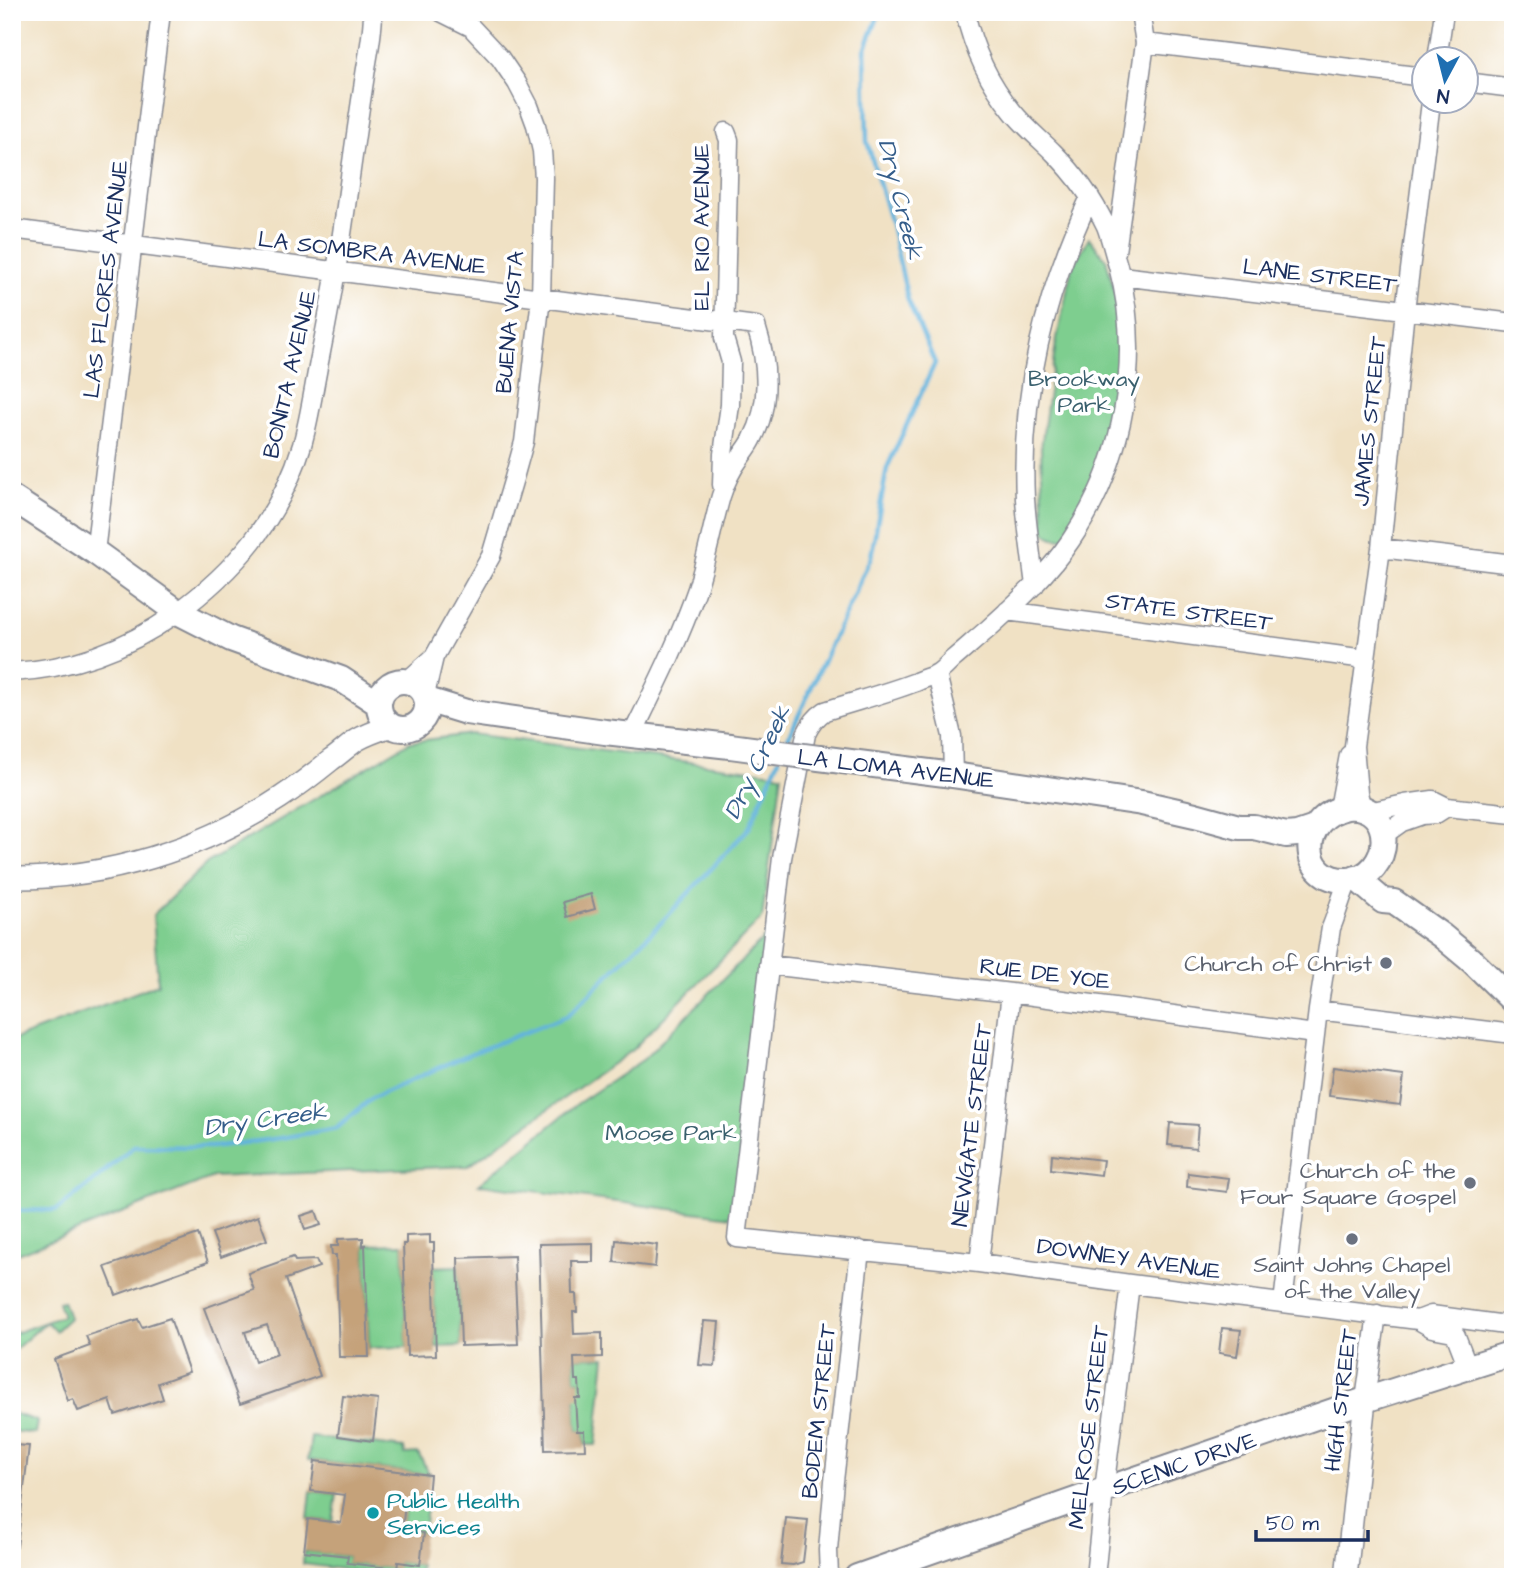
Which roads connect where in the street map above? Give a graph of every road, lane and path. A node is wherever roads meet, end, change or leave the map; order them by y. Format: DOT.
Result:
graph roads {
  1 [pos="161,12"];
  2 [pos="373,12"];
  3 [pos="441,12"];
  4 [pos="965,12"];
  5 [pos="1140,12"];
  6 [pos="1444,12"];
  7 [pos="475,20"];
  8 [pos="1144,43"];
  9 [pos="1439,46"];
  10 [pos="1410,75"];
  11 [pos="1480,84"];
  12 [pos="1513,88"];
  13 [pos="1429,116"];
  14 [pos="726,132"];
  15 [pos="1090,197"];
  16 [pos="12,229"];
  17 [pos="134,244"];
  18 [pos="1116,257"];
  19 [pos="337,272"];
  20 [pos="1121,276"];
  21 [pos="541,298"];
  22 [pos="1405,310"];
  23 [pos="725,323"];
  24 [pos="1513,323"];
  25 [pos="721,495"];
  26 [pos="12,498"];
  27 [pos="1381,548"];
  28 [pos="95,552"];
  29 [pos="1513,564"];
  30 [pos="1035,585"];
  31 [pos="1007,611"];
  32 [pos="178,612"];
  33 [pos="1365,659"];
  34 [pos="12,672"];
  35 [pos="937,674"];
  36 [pos="341,679"];
  37 [pos="415,696"];
  38 [pos="383,712"];
  39 [pos="632,735"];
  40 [pos="953,775"];
  41 [pos="1447,807"];
  42 [pos="1357,810"];
  43 [pos="1513,814"];
  44 [pos="1239,827"];
  45 [pos="1315,828"];
  46 [pos="1381,851"];
  47 [pos="1337,874"];
  48 [pos="12,878"];
  49 [pos="1394,902"];
  50 [pos="768,965"];
  51 [pos="1012,993"];
  52 [pos="1513,1001"];
  53 [pos="1318,1010"];
  54 [pos="1315,1034"];
  55 [pos="1513,1034"];
  56 [pos="860,1250"];
  57 [pos="979,1263"];
  58 [pos="1130,1284"];
  59 [pos="1283,1303"];
  60 [pos="1377,1314"];
  61 [pos="1418,1320"];
  62 [pos="1513,1326"];
  63 [pos="1513,1353"];
  64 [pos="1468,1367"];
  65 [pos="1365,1400"];
  66 [pos="1104,1490"];
  67 [pos="829,1577"];
  68 [pos="857,1577"];
  69 [pos="1095,1577"];
  70 [pos="1346,1577"];
  1 -- 17 [label="street, LAS FLORES AVENUE"];
  2 -- 19 [label="street, BONITA AVENUE"];
  3 -- 7 [label="street, BUENA VISTA"];
  4 -- 15 [label="street"];
  5 -- 8 [label="street"];
  6 -- 9 [label="street"];
  7 -- 21 [label="street, BUENA VISTA"];
  8 -- 10 [label="street"];
  8 -- 18 [label="street"];
  11 -- 12 [label="street"];
  13 -- 22 [label="street, JAMES STREET"];
  14 -- 23 [label="street, EL RIO AVENUE"];
  15 -- 18 [label="street"];
  15 -- 30 [label="street"];
  16 -- 17 [label="street, LA SOMBRA AVENUE"];
  17 -- 19 [label="street, LA SOMBRA AVENUE"];
  17 -- 28 [label="street, LAS FLORES AVENUE"];
  18 -- 20 [label="street"];
  19 -- 21 [label="street, LA SOMBRA AVENUE"];
  19 -- 32 [label="street, BONITA AVENUE"];
  20 -- 22 [label="street, LANE STREET"];
  20 -- 30 [label="street"];
  21 -- 23 [label="street, LA SOMBRA AVENUE"];
  21 -- 37 [label="street, BUENA VISTA"];
  22 -- 24 [label="street, LANE STREET"];
  22 -- 27 [label="street, JAMES STREET"];
  23 -- 25 [label="street, EL RIO AVENUE"];
  23 -- 25 [label="street, EL RIO AVENUE"];
  25 -- 39 [label="street, EL RIO AVENUE"];
  26 -- 28 [label="main road, LA LOMA AVENUE"];
  27 -- 29 [label="street"];
  27 -- 33 [label="street, JAMES STREET"];
  28 -- 32 [label="main road, LA LOMA AVENUE"];
  30 -- 31 [label="street"];
  31 -- 33 [label="street, STATE STREET"];
  31 -- 35 [label="street"];
  32 -- 34 [label="street, BONITA AVENUE"];
  32 -- 36 [label="main road, LA LOMA AVENUE"];
  33 -- 42 [label="street, JAMES STREET"];
  35 -- 40 [label="street"];
  35 -- 50 [label="street"];
  36 -- 37 [label="main road, LA LOMA AVENUE"];
  36 -- 38 [label="main road, LA LOMA AVENUE"];
  37 -- 38 [label="main road"];
  37 -- 38 [label="main road"];
  37 -- 39 [label="main road, LA LOMA AVENUE"];
  38 -- 48 [label="street"];
  39 -- 40 [label="main road, LA LOMA AVENUE, bridge"];
  40 -- 44 [label="main road, LA LOMA AVENUE"];
  41 -- 42 [label="street"];
  41 -- 43 [label="street"];
  41 -- 46 [label="street"];
  42 -- 45 [label="main road"];
  42 -- 46 [label="main road"];
  44 -- 45 [label="main road, LA LOMA AVENUE"];
  44 -- 47 [label="main road, LA LOMA AVENUE"];
  45 -- 47 [label="main road"];
  46 -- 47 [label="main road"];
  46 -- 49 [label="main road, LA LOMA AVENUE"];
  47 -- 49 [label="main road, LA LOMA AVENUE"];
  47 -- 53 [label="street"];
  49 -- 52 [label="main road, LA LOMA AVENUE"];
  50 -- 51 [label="street, RUE DE YOE"];
  50 -- 56 [label="street, DOWNEY AVENUE"];
  51 -- 54 [label="street, RUE DE YOE"];
  51 -- 57 [label="street, NEWGATE STREET"];
  53 -- 54 [label="street"];
  53 -- 55 [label="street"];
  54 -- 59 [label="street"];
  56 -- 57 [label="street, DOWNEY AVENUE"];
  56 -- 67 [label="street, BODEM STREET"];
  57 -- 58 [label="street, DOWNEY AVENUE"];
  58 -- 59 [label="street, DOWNEY AVENUE"];
  58 -- 66 [label="street, MELROSE STREET"];
  59 -- 60 [label="street, DOWNEY AVENUE"];
  60 -- 61 [label="street, DOWNEY AVENUE"];
  60 -- 65 [label="street, HIGH STREET"];
  61 -- 62 [label="street, DOWNEY AVENUE"];
  61 -- 64 [label="street"];
  63 -- 64 [label="main road, SCENIC DRIVE"];
  64 -- 65 [label="main road, SCENIC DRIVE"];
  65 -- 66 [label="main road, SCENIC DRIVE"];
  65 -- 70 [label="street, HIGH STREET"];
  66 -- 68 [label="main road, SCENIC DRIVE"];
  66 -- 69 [label="street, MELROSE STREET"];
}
